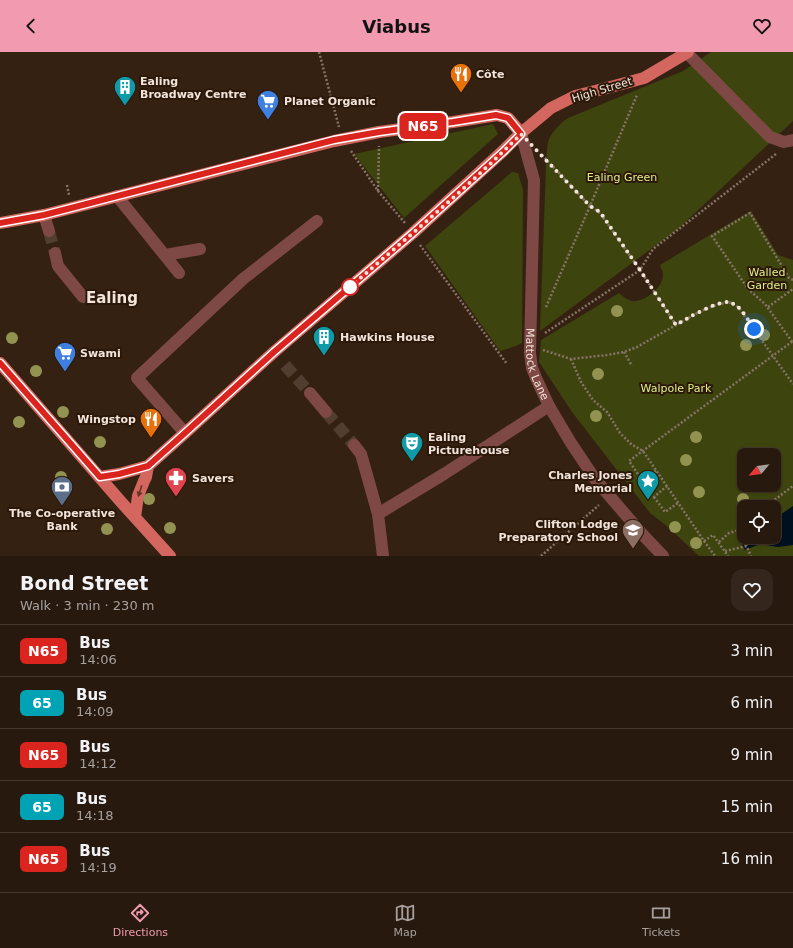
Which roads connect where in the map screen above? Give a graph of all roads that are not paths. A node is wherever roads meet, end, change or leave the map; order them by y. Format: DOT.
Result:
graph roads {
  1 [pos="687,52"];
  2 [pos="521,134"];
  3 [pos="793,140"];
  4 [pos="117,196"];
  5 [pos="44,215"];
  6 [pos="317,220"];
  7 [pos="0,223"];
  8 [pos="49,231"];
  9 [pos="200,249"];
  10 [pos="55,253"];
  11 [pos="165,255"];
  12 [pos="179,273"];
  13 [pos="83,297"];
  14 [pos="0,363"];
  15 [pos="310,393"];
  16 [pos="549,406"];
  17 [pos="326,412"];
  18 [pos="185,433"];
  19 [pos="354,445"];
  20 [pos="148,466"];
  21 [pos="100,477"];
  22 [pos="378,514"];
  23 [pos="135,517"];
  24 [pos="170,556"];
  25 [pos="383,556"];
  26 [pos="663,556"];
  1 -- 2 [label="main road, High Street"];
  1 -- 3 [label="street"];
  2 -- 4 [label="main road"];
  2 -- 16 [label="street, Mattock Lane"];
  2 -- 18 [label="main road, High Street"];
  4 -- 5 [label="main road"];
  4 -- 11 [label="street"];
  5 -- 7 [label="main road"];
  5 -- 8 [label="street"];
  6 -- 18 [label="street"];
  9 -- 11 [label="street"];
  10 -- 13 [label="street"];
  11 -- 12 [label="street"];
  14 -- 21 [label="main road"];
  15 -- 17 [label="street"];
  16 -- 22 [label="street"];
  16 -- 26 [label="street, Mattock Lane"];
  18 -- 20 [label="main road, High Street"];
  19 -- 22 [label="street"];
  20 -- 21 [label="main road"];
  20 -- 23 [label="main road, one-way"];
  21 -- 23 [label="main road"];
  22 -- 25 [label="street"];
  23 -- 24 [label="main road"];
}
